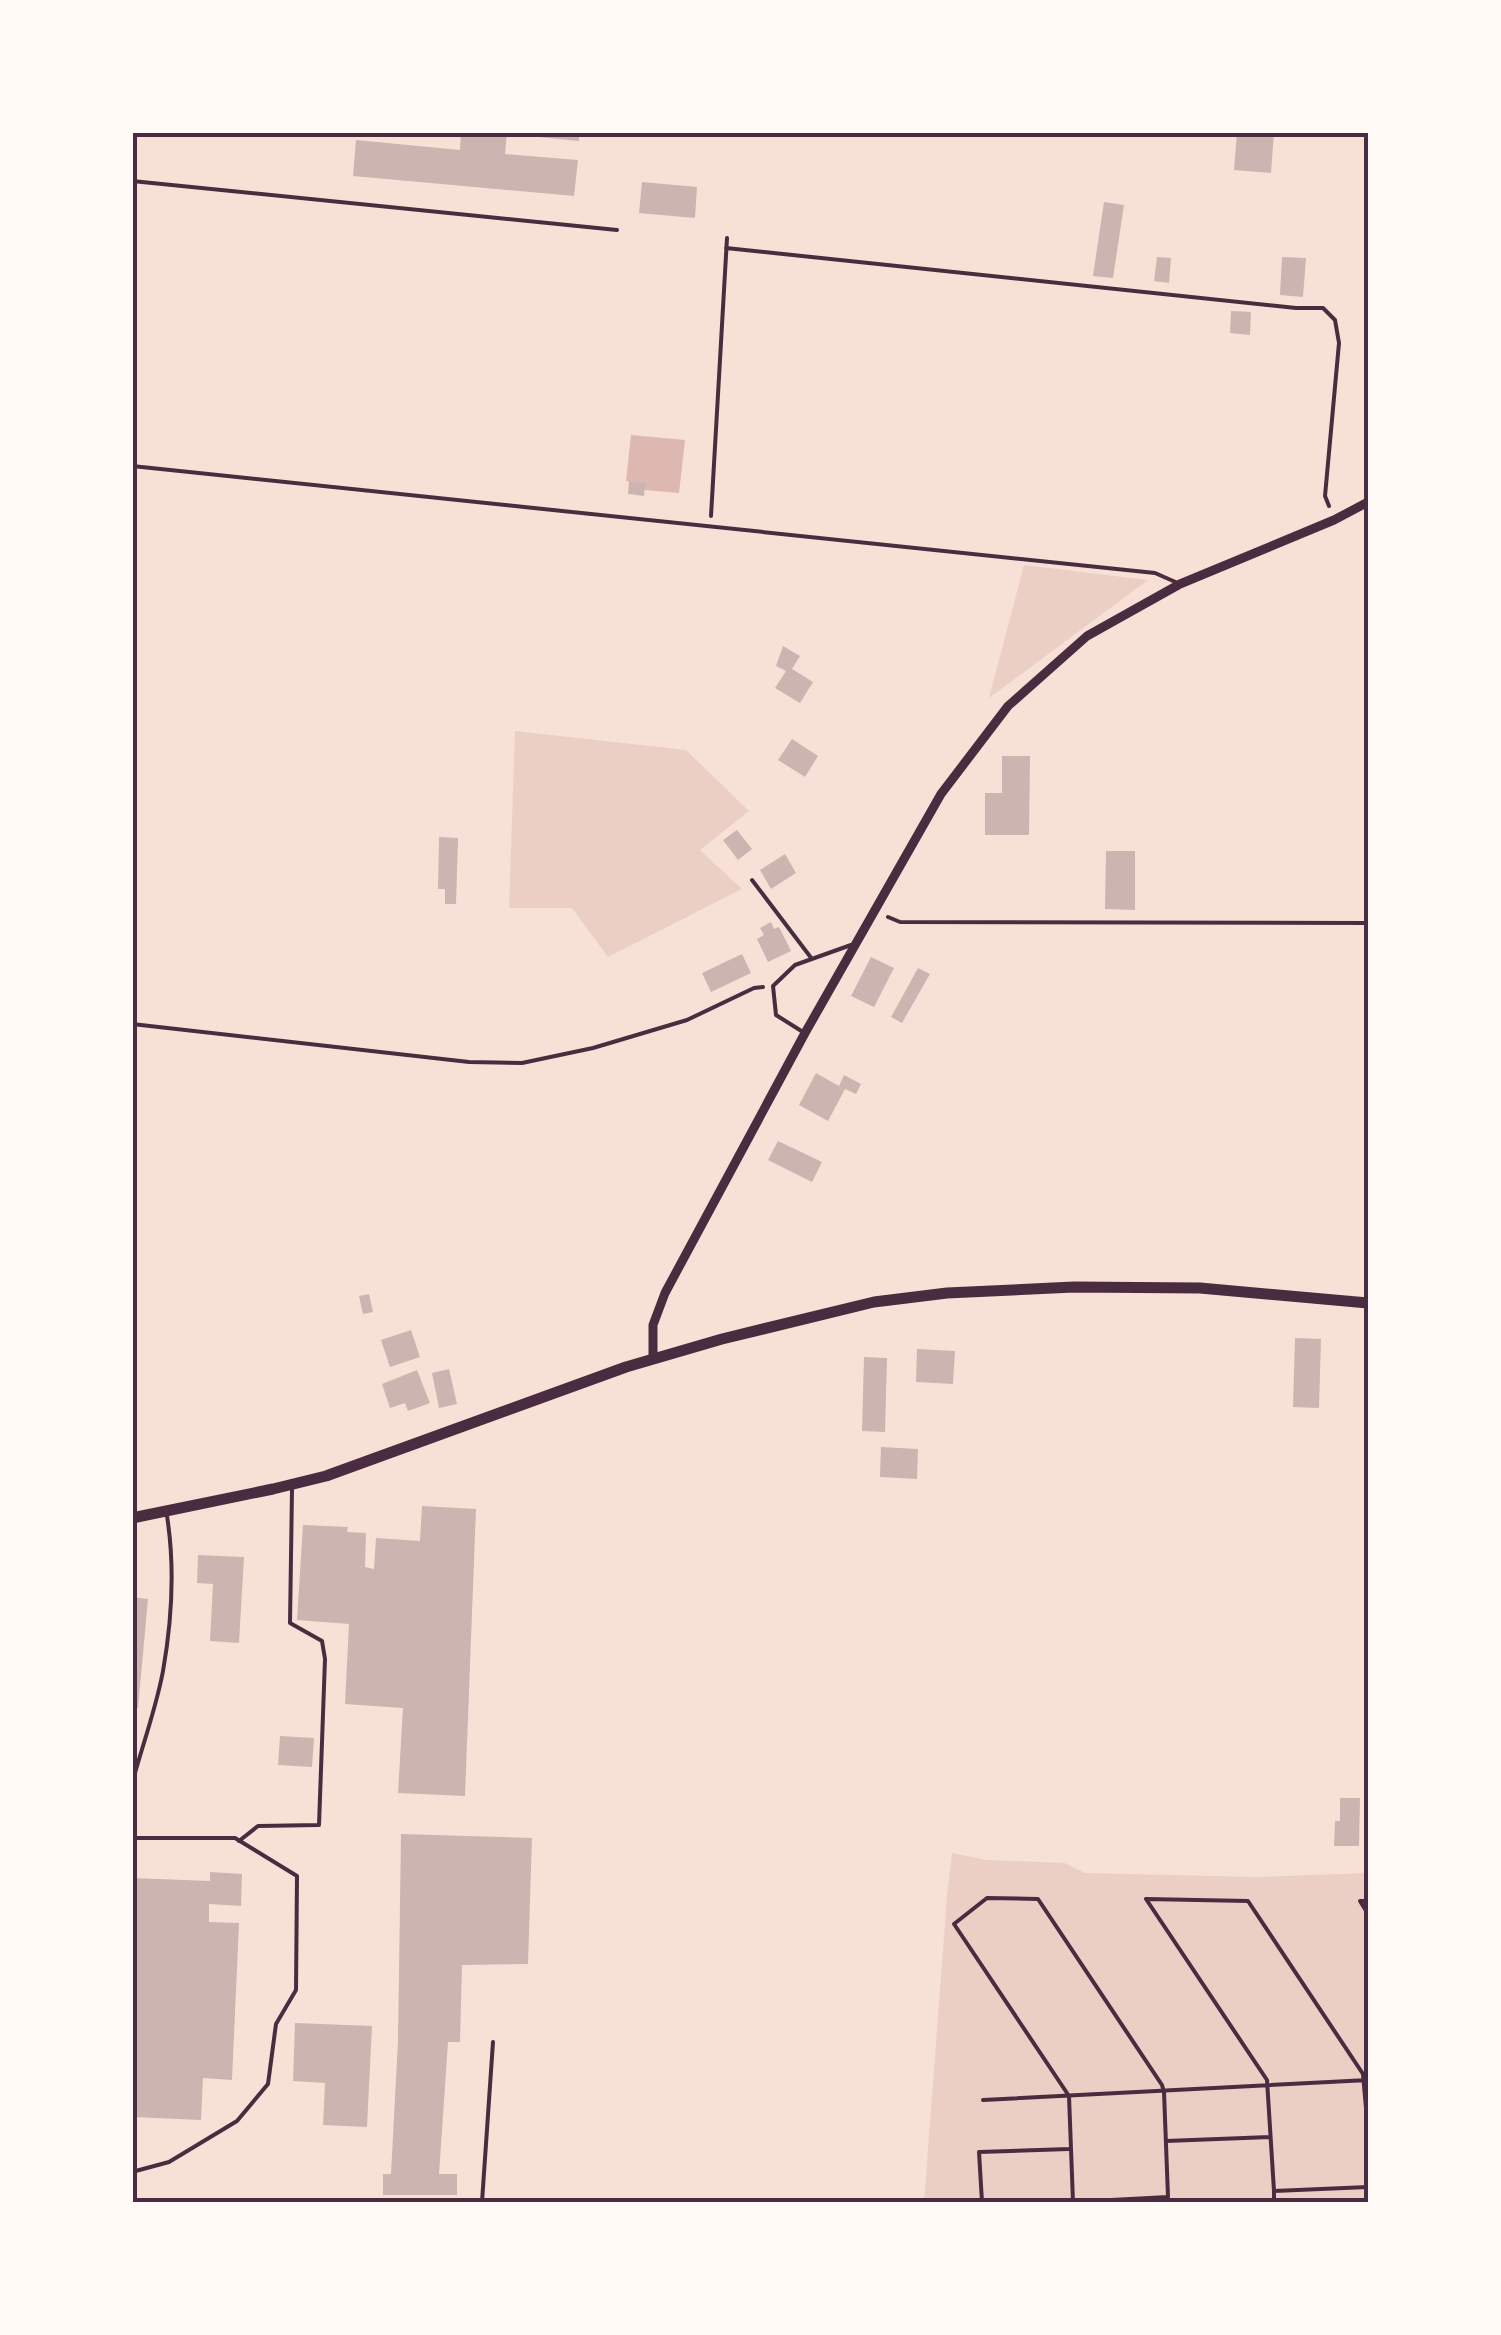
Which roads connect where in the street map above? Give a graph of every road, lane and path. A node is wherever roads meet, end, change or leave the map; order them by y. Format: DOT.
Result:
graph roads {
  1 [pos="132,181"];
  2 [pos="617,230"];
  3 [pos="727,238"];
  4 [pos="726,248"];
  5 [pos="132,466"];
  6 [pos="1368,502"];
  7 [pos="1334,520"];
  8 [pos="710,526"];
  9 [pos="1180,584"];
  10 [pos="752,880"];
  11 [pos="874,912"];
  12 [pos="1368,923"];
  13 [pos="855,944"];
  14 [pos="812,959"];
  15 [pos="773,986"];
  16 [pos="132,1024"];
  17 [pos="805,1033"];
  18 [pos="1368,1302"];
  19 [pos="653,1359"];
  20 [pos="292,1485"];
  21 [pos="166,1512"];
  22 [pos="132,1518"];
  23 [pos="132,1784"];
  24 [pos="132,1838"];
  25 [pos="239,1841"];
  26 [pos="1368,1901"];
  27 [pos="1368,1914"];
  28 [pos="493,2042"];
  29 [pos="1366,2081"];
  30 [pos="1268,2086"];
  31 [pos="1164,2092"];
  32 [pos="1068,2096"];
  33 [pos="983,2100"];
  34 [pos="1368,2131"];
  35 [pos="1270,2137"];
  36 [pos="1166,2141"];
  37 [pos="1070,2148"];
  38 [pos="1368,2164"];
  39 [pos="132,2172"];
  40 [pos="1368,2187"];
  41 [pos="1274,2190"];
  42 [pos="482,2202"];
  43 [pos="982,2202"];
  44 [pos="1274,2202"];
  1 -- 2 [label="path"];
  3 -- 4 [label="path"];
  4 -- 7 [label="path"];
  4 -- 8 [label="path"];
  5 -- 8 [label="lane"];
  6 -- 7 [label="street"];
  7 -- 9 [label="street"];
  8 -- 9 [label="lane"];
  9 -- 11 [label="street"];
  10 -- 14 [label="lane"];
  11 -- 12 [label="path"];
  11 -- 13 [label="street"];
  13 -- 14 [label="lane"];
  13 -- 17 [label="street"];
  14 -- 15 [label="lane"];
  15 -- 16 [label="path"];
  15 -- 17 [label="lane"];
  17 -- 19 [label="street"];
  18 -- 19 [label="street"];
  19 -- 20 [label="street"];
  20 -- 21 [label="street"];
  20 -- 25 [label="lane"];
  21 -- 22 [label="street"];
  21 -- 23 [label="lane"];
  24 -- 25 [label="lane"];
  25 -- 39 [label="lane"];
  26 -- 27 [label="path"];
  28 -- 42 [label="lane"];
  29 -- 30 [label="path"];
  29 -- 30 [label="path"];
  29 -- 34 [label="path"];
  30 -- 31 [label="path"];
  30 -- 35 [label="path"];
  31 -- 32 [label="path"];
  31 -- 32 [label="path"];
  31 -- 36 [label="path"];
  32 -- 33 [label="path"];
  32 -- 37 [label="path"];
  34 -- 38 [label="path"];
  35 -- 36 [label="path"];
  35 -- 41 [label="path"];
  36 -- 37 [label="path"];
  37 -- 43 [label="path"];
  40 -- 41 [label="path"];
  41 -- 44 [label="path"];
}
